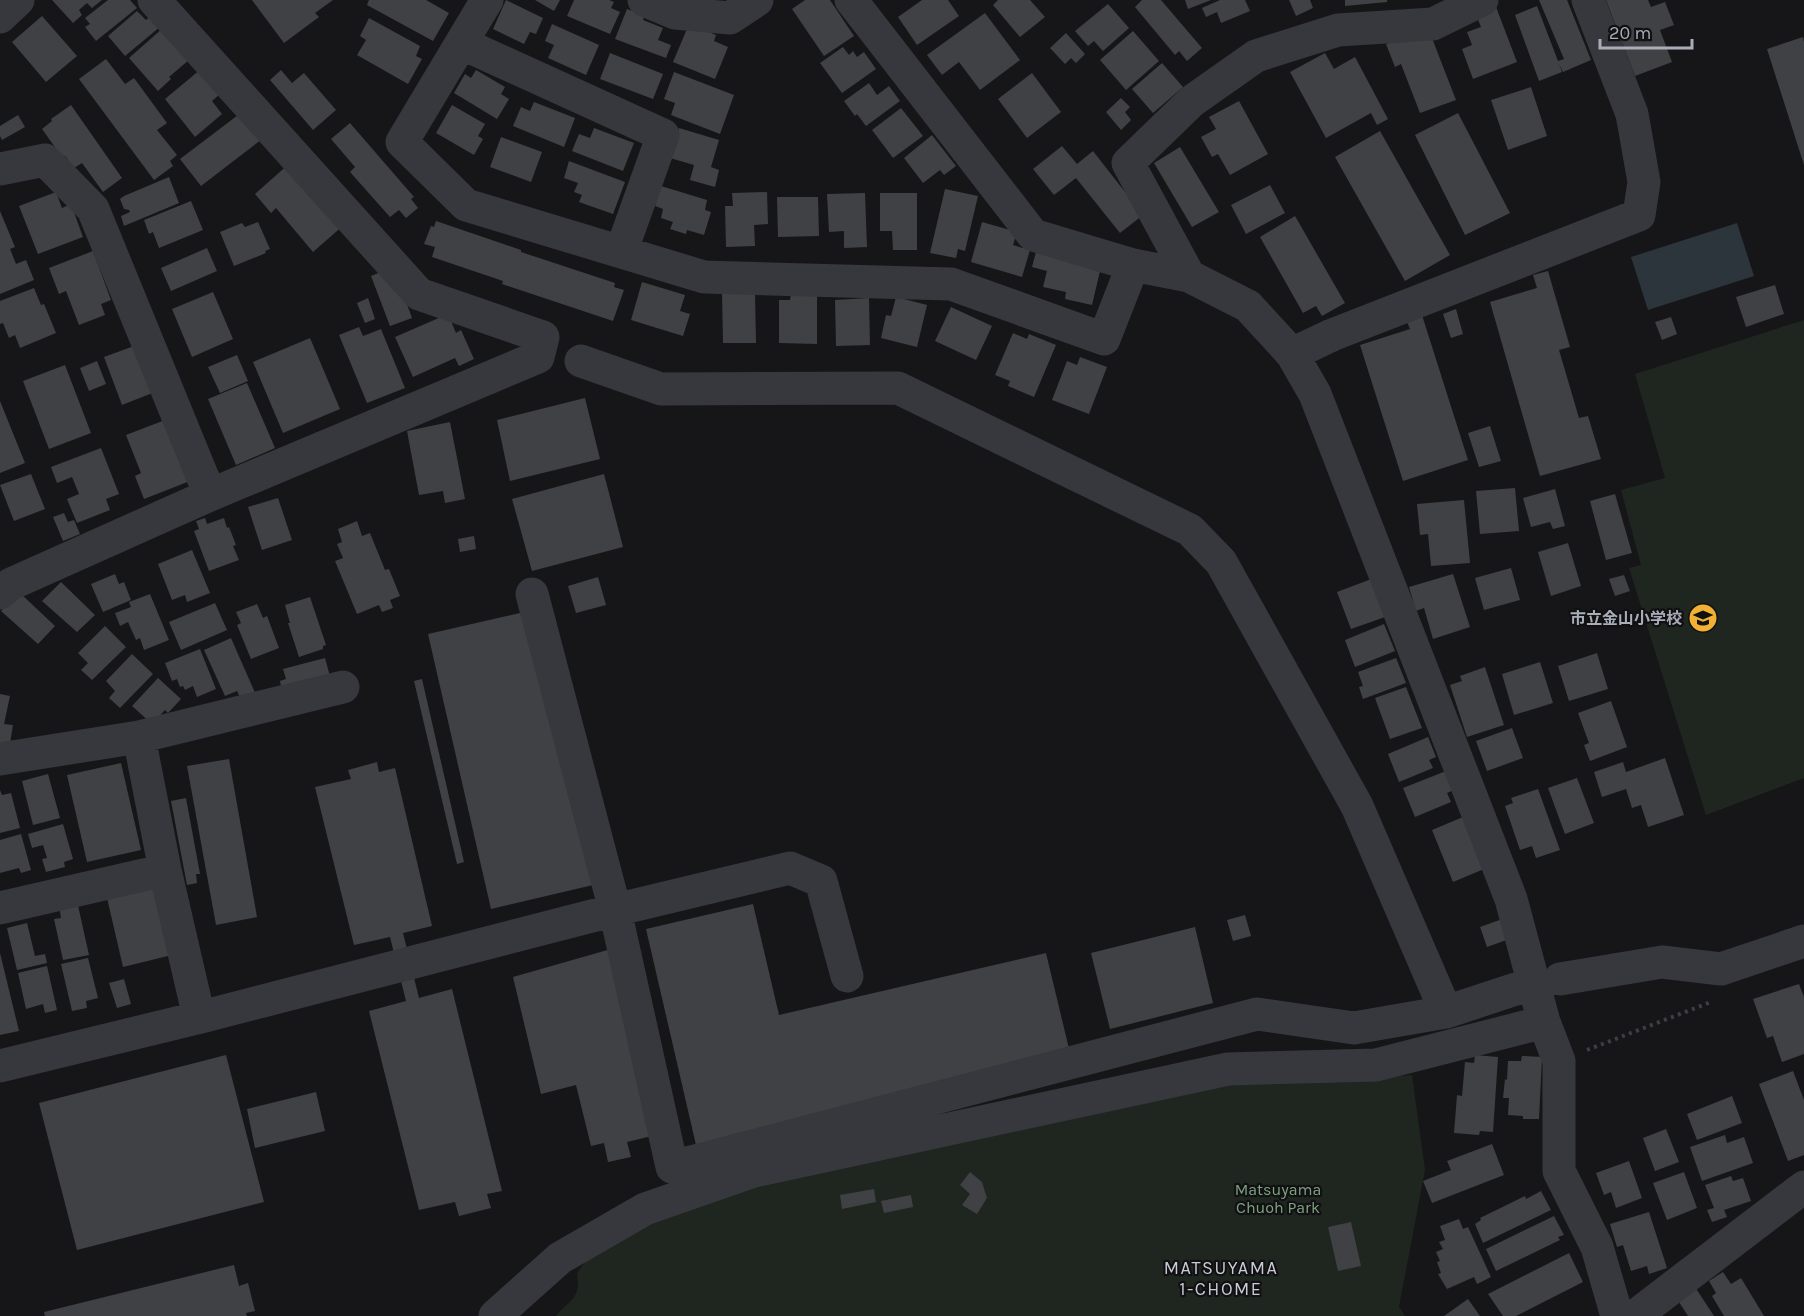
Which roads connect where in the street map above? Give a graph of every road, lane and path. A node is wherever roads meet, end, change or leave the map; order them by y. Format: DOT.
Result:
graph roads {
  1 [pos="18,0"];
  2 [pos="154,0"];
  3 [pos="487,0"];
  4 [pos="644,0"];
  5 [pos="757,0"];
  6 [pos="851,0"];
  7 [pos="1482,0"];
  8 [pos="1588,0"];
  9 [pos="0,17"];
  10 [pos="461,43"];
  11 [pos="0,169"];
  12 [pos="621,252"];
  13 [pos="1133,265"];
  14 [pos="1189,276"];
  15 [pos="1292,354"];
  16 [pos="581,361"];
  17 [pos="210,495"];
  18 [pos="0,593"];
  19 [pos="532,594"];
  20 [pos="343,687"];
  21 [pos="139,737"];
  22 [pos="0,759"];
  23 [pos="165,870"];
  24 [pos="0,908"];
  25 [pos="615,910"];
  26 [pos="1804,941"];
  27 [pos="847,976"];
  28 [pos="1547,981"];
  29 [pos="1715,1000"];
  30 [pos="1446,1012"];
  31 [pos="199,1017"];
  32 [pos="1544,1022"];
  33 [pos="1559,1061"];
  34 [pos="0,1065"];
  35 [pos="1804,1187"];
  36 [pos="495,1316"];
  37 [pos="1617,1316"];
  38 [pos="1635,1316"];
  1 -- 9 [label="street"];
  2 -- 17 [label="street"];
  3 -- 10 [label="street"];
  4 -- 5 [label="street"];
  6 -- 13 [label="street"];
  7 -- 14 [label="street"];
  8 -- 15 [label="street"];
  10 -- 12 [label="street"];
  10 -- 12 [label="street"];
  11 -- 17 [label="street"];
  12 -- 13 [label="street"];
  13 -- 14 [label="street"];
  14 -- 15 [label="street"];
  15 -- 28 [label="street"];
  16 -- 30 [label="street"];
  17 -- 18 [label="street"];
  19 -- 25 [label="street"];
  20 -- 21 [label="street"];
  21 -- 22 [label="street"];
  21 -- 23 [label="street"];
  23 -- 24 [label="street"];
  23 -- 31 [label="street"];
  25 -- 27 [label="street"];
  25 -- 30 [label="street"];
  25 -- 31 [label="street"];
  26 -- 28 [label="street"];
  28 -- 30 [label="street"];
  28 -- 32 [label="street"];
  29 -- 33 [label="path"];
  31 -- 34 [label="street"];
  32 -- 33 [label="street"];
  32 -- 36 [label="street"];
  33 -- 37 [label="street"];
  35 -- 38 [label="street"];
}
